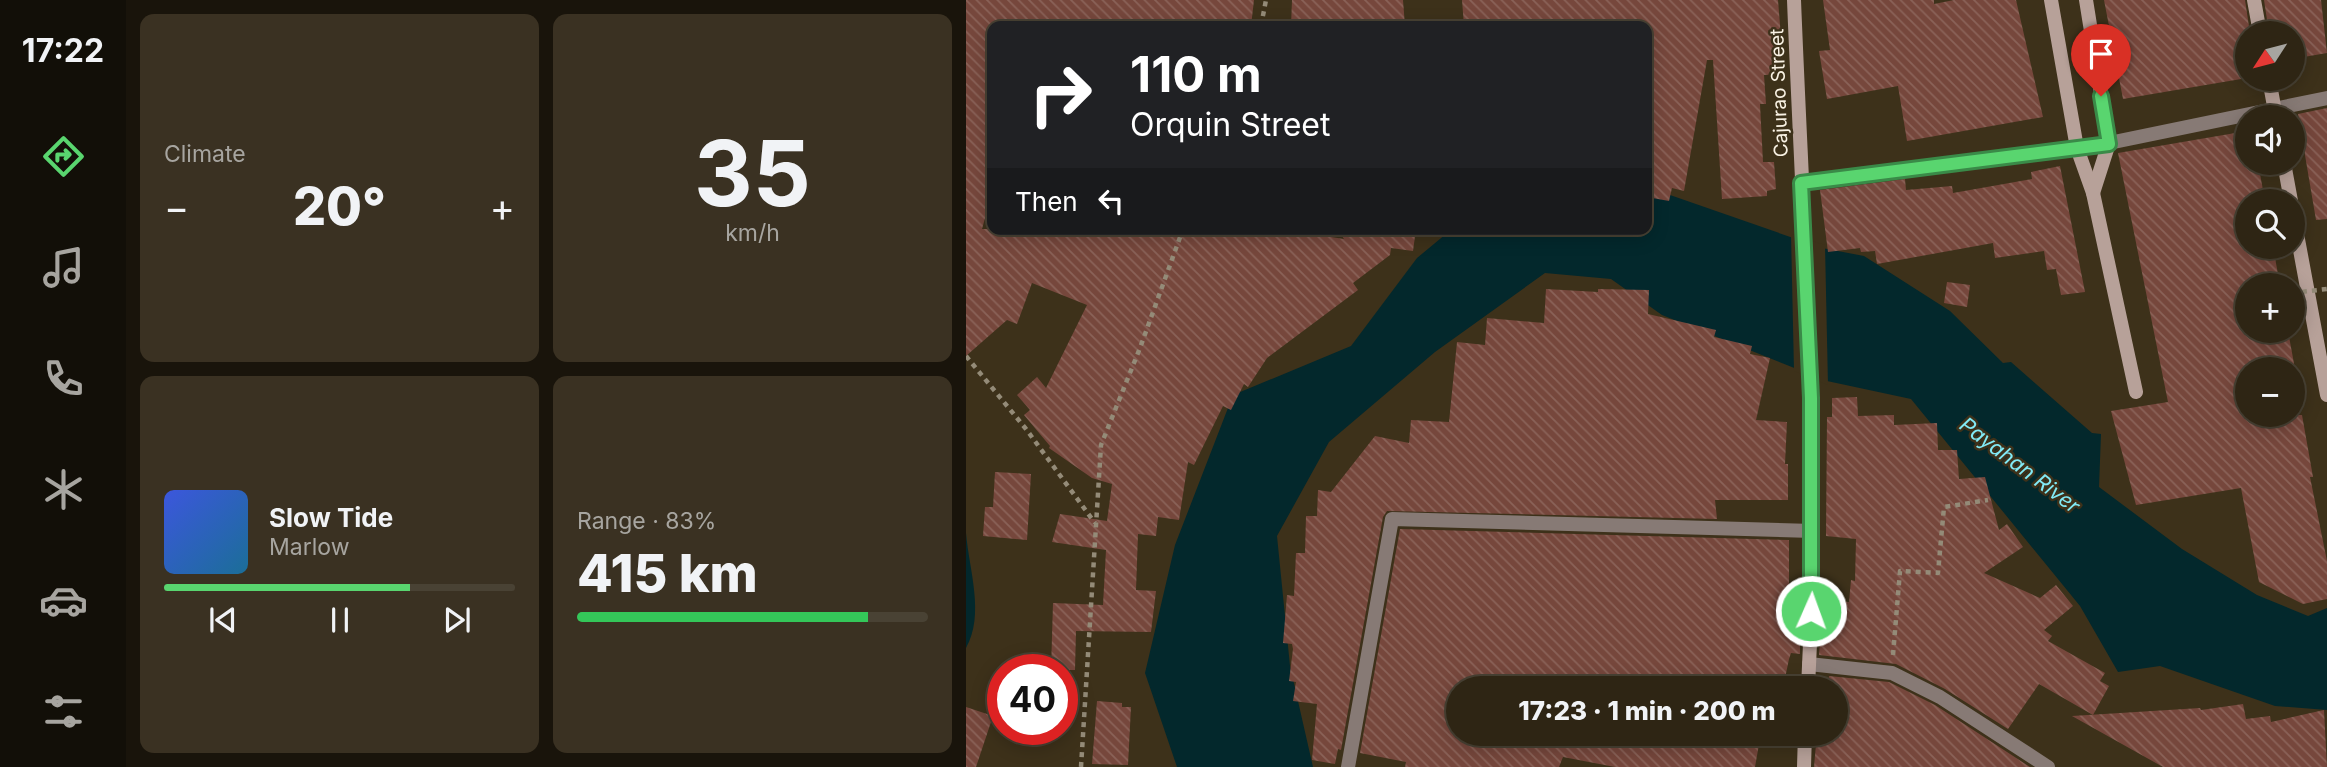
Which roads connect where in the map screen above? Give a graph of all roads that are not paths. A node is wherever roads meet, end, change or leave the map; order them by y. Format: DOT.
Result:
graph roads {
  1 [pos="1794,0"];
  2 [pos="2052,0"];
  3 [pos="2086,0"];
  4 [pos="2254,0"];
  5 [pos="2258,21"];
  6 [pos="2327,98"];
  7 [pos="2304,105"];
  8 [pos="2235,121"];
  9 [pos="2109,144"];
  10 [pos="2077,148"];
  11 [pos="1801,183"];
  12 [pos="2093,193"];
  13 [pos="2302,259"];
  14 [pos="2325,374"];
  15 [pos="2136,392"];
  16 [pos="2327,395"];
  17 [pos="1813,531"];
  18 [pos="1809,664"];
  19 [pos="1808,676"];
  20 [pos="1805,746"];
  21 [pos="1348,767"];
  22 [pos="1804,767"];
  23 [pos="2048,767"];
  1 -- 11 [label="street, Cajurao Street"];
  2 -- 10 [label="street"];
  3 -- 9 [label="street"];
  4 -- 5 [label="street"];
  6 -- 7 [label="street"];
  8 -- 9 [label="street"];
  9 -- 10 [label="street"];
  9 -- 12 [label="street"];
  10 -- 11 [label="street"];
  10 -- 12 [label="street"];
  11 -- 17 [label="street, Cajurao Street"];
  12 -- 15 [label="street"];
  13 -- 14 [label="street"];
  14 -- 16 [label="street"];
  17 -- 18 [label="street, Cajurao Street"];
  17 -- 21 [label="street"];
  18 -- 19 [label="street, Cajurao Street"];
  18 -- 23 [label="street"];
  20 -- 22 [label="street"];
}
